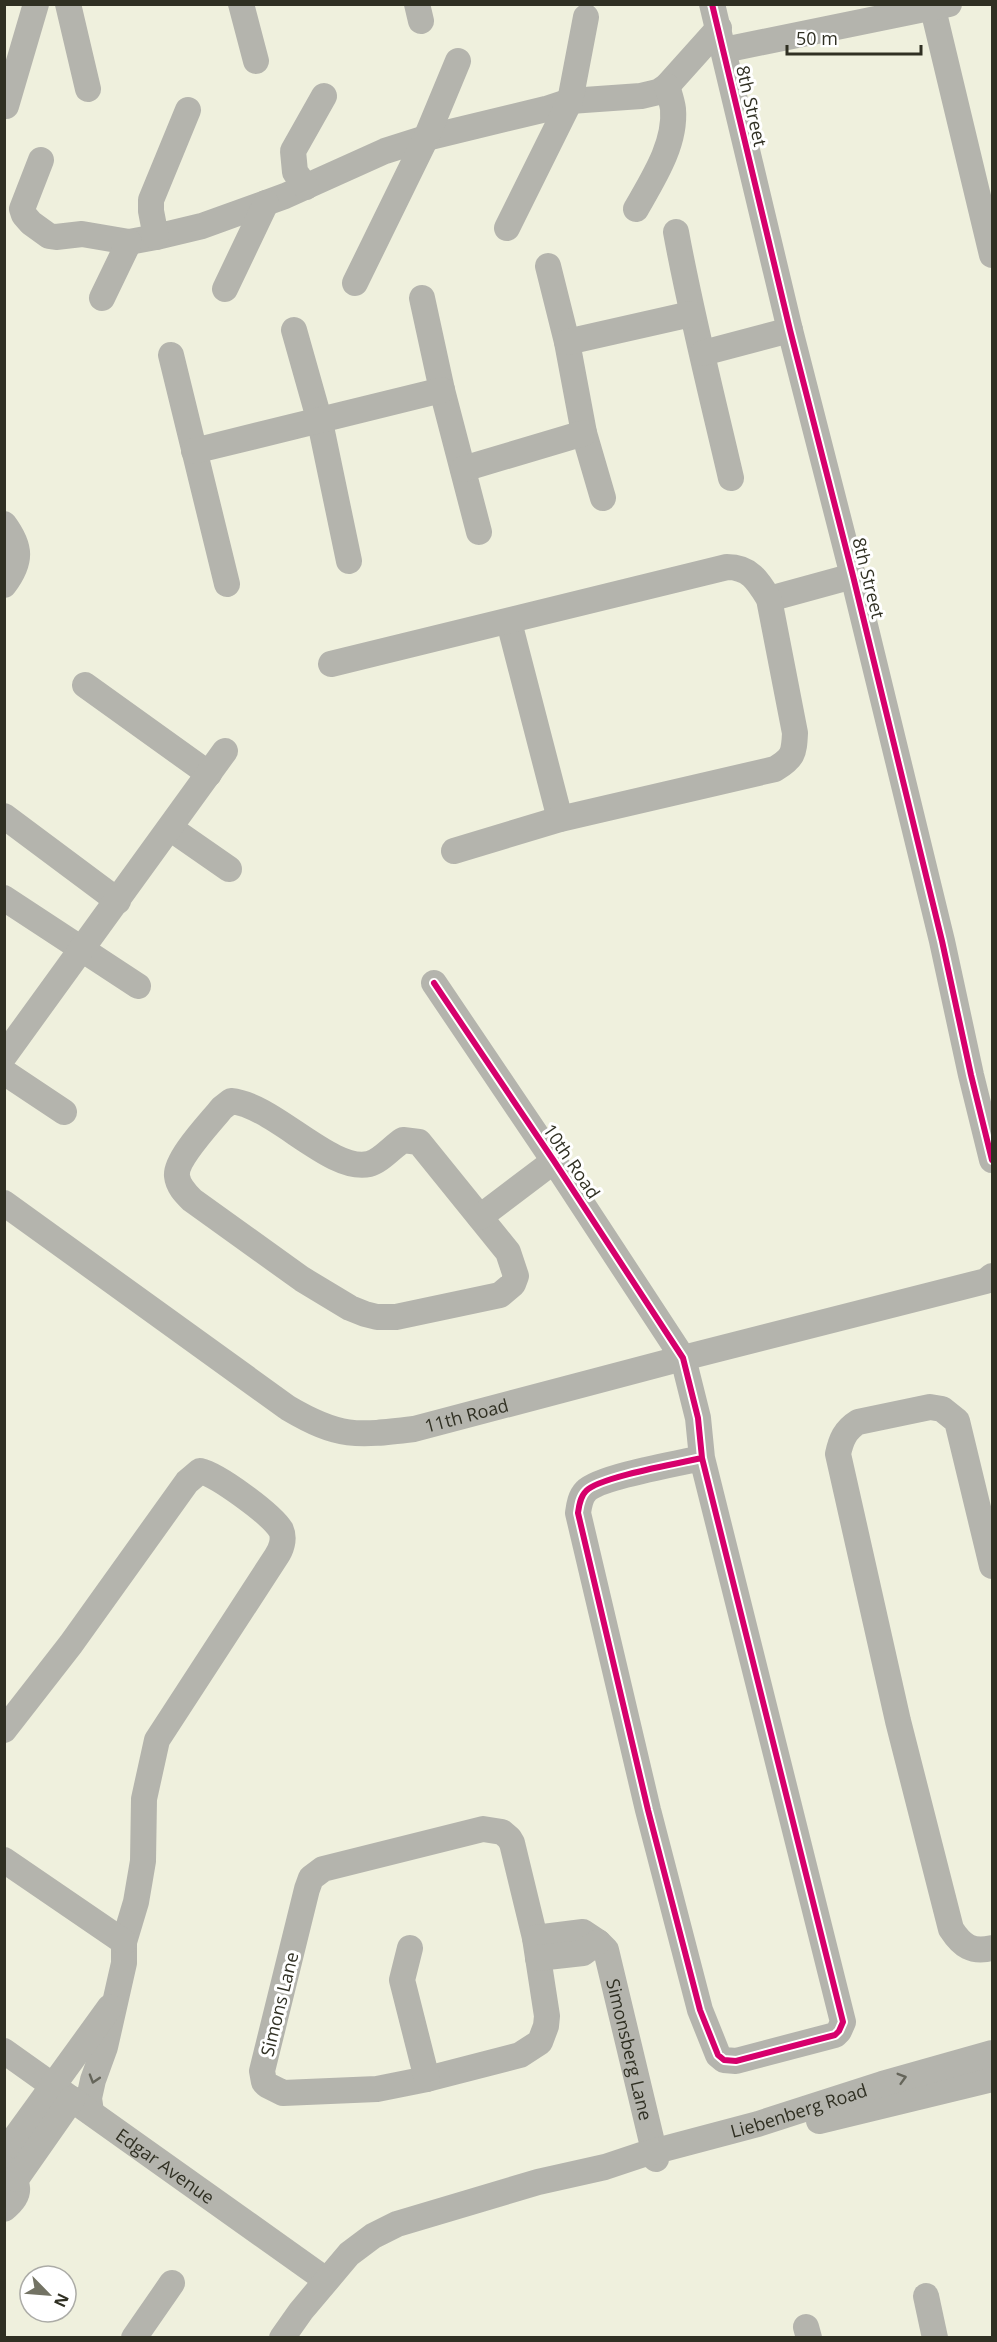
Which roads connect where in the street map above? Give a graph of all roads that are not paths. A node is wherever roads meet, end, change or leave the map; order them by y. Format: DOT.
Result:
graph roads {
  1 [pos="36,4"];
  2 [pos="68,4"];
  3 [pos="241,4"];
  4 [pos="941,7"];
  5 [pos="586,17"];
  6 [pos="718,28"];
  7 [pos="458,60"];
  8 [pos="256,61"];
  9 [pos="667,86"];
  10 [pos="88,89"];
  11 [pos="324,96"];
  12 [pos="570,100"];
  13 [pos="6,106"];
  14 [pos="188,110"];
  15 [pos="426,138"];
  16 [pos="41,160"];
  17 [pos="306,187"];
  18 [pos="266,203"];
  19 [pos="636,209"];
  20 [pos="507,228"];
  21 [pos="676,232"];
  22 [pos="156,237"];
  23 [pos="129,242"];
  24 [pos="993,255"];
  25 [pos="548,266"];
  26 [pos="355,283"];
  27 [pos="225,289"];
  28 [pos="102,298"];
  29 [pos="422,298"];
  30 [pos="691,314"];
  31 [pos="294,330"];
  32 [pos="790,330"];
  33 [pos="567,342"];
  34 [pos="703,353"];
  35 [pos="171,355"];
  36 [pos="441,390"];
  37 [pos="320,422"];
  38 [pos="584,433"];
  39 [pos="194,451"];
  40 [pos="463,469"];
  41 [pos="731,478"];
  42 [pos="603,498"];
  43 [pos="4,524"];
  44 [pos="479,532"];
  45 [pos="349,561"];
  46 [pos="853,576"];
  47 [pos="227,584"];
  48 [pos="4,585"];
  49 [pos="769,599"];
  50 [pos="509,622"];
  51 [pos="331,664"];
  52 [pos="85,685"];
  53 [pos="225,752"];
  54 [pos="209,774"];
  55 [pos="4,816"];
  56 [pos="560,819"];
  57 [pos="170,828"];
  58 [pos="454,851"];
  59 [pos="229,869"];
  60 [pos="4,898"];
  61 [pos="118,901"];
  62 [pos="942,941"];
  63 [pos="82,950"];
  64 [pos="434,983"];
  65 [pos="138,986"];
  66 [pos="4,1056"];
  67 [pos="4,1072"];
  68 [pos="993,1104"];
  69 [pos="64,1112"];
  70 [pos="993,1160"];
  71 [pos="554,1161"];
  72 [pos="4,1203"];
  73 [pos="480,1217"];
  74 [pos="990,1280"];
  75 [pos="682,1358"];
  76 [pos="702,1458"];
  77 [pos="993,1566"];
  78 [pos="4,1730"];
  79 [pos="4,1860"];
  80 [pos="124,1942"];
  81 [pos="410,1948"];
  82 [pos="537,1948"];
  83 [pos="993,1948"];
  84 [pos="115,2000"];
  85 [pos="4,2051"];
  86 [pos="993,2053"];
  87 [pos="427,2079"];
  88 [pos="993,2079"];
  89 [pos="72,2099"];
  90 [pos="4,2153"];
  91 [pos="655,2156"];
  92 [pos="10,2174"];
  93 [pos="4,2209"];
  94 [pos="326,2280"];
  95 [pos="172,2283"];
  96 [pos="926,2296"];
  97 [pos="134,2337"];
  98 [pos="282,2337"];
  99 [pos="936,2337"];
  1 -- 13 [label="street"];
  2 -- 10 [label="street"];
  3 -- 8 [label="street"];
  4 -- 6 [label="street"];
  4 -- 24 [label="street"];
  5 -- 12 [label="street"];
  6 -- 9 [label="street"];
  6 -- 32 [label="street, 8th Street"];
  7 -- 15 [label="street"];
  9 -- 12 [label="street"];
  9 -- 19 [label="street"];
  11 -- 17 [label="street"];
  12 -- 15 [label="street"];
  12 -- 20 [label="street"];
  14 -- 22 [label="street"];
  15 -- 17 [label="street"];
  15 -- 26 [label="street"];
  16 -- 23 [label="street"];
  17 -- 18 [label="street"];
  18 -- 22 [label="street"];
  18 -- 27 [label="street"];
  21 -- 30 [label="street"];
  22 -- 23 [label="street"];
  23 -- 28 [label="street"];
  25 -- 33 [label="street"];
  29 -- 36 [label="street"];
  30 -- 33 [label="street"];
  30 -- 34 [label="street"];
  31 -- 37 [label="street"];
  32 -- 34 [label="street"];
  32 -- 46 [label="street, 8th Street"];
  33 -- 38 [label="street"];
  34 -- 41 [label="street"];
  35 -- 39 [label="street"];
  36 -- 37 [label="street"];
  36 -- 40 [label="street"];
  37 -- 39 [label="street"];
  37 -- 45 [label="street"];
  38 -- 40 [label="street"];
  38 -- 42 [label="street"];
  39 -- 47 [label="street"];
  40 -- 44 [label="street"];
  43 -- 48 [label="street"];
  46 -- 49 [label="street"];
  46 -- 62 [label="street, 8th Street"];
  49 -- 50 [label="street"];
  49 -- 56 [label="street"];
  50 -- 51 [label="street"];
  50 -- 56 [label="street"];
  52 -- 54 [label="street"];
  53 -- 54 [label="street"];
  54 -- 57 [label="street"];
  55 -- 61 [label="street"];
  56 -- 58 [label="street"];
  57 -- 59 [label="street"];
  57 -- 61 [label="street"];
  60 -- 63 [label="street"];
  61 -- 63 [label="street"];
  62 -- 68 [label="street, 8th Street"];
  62 -- 70 [label="street, 8th Street"];
  63 -- 65 [label="street"];
  63 -- 66 [label="street"];
  64 -- 71 [label="street, 10th Road"];
  67 -- 69 [label="street"];
  71 -- 73 [label="street"];
  71 -- 75 [label="street, 10th Road"];
  72 -- 75 [label="street, 11th Road"];
  73 -- 73 [label="street"];
  74 -- 75 [label="street, 11th Road"];
  75 -- 76 [label="street, 10th Road"];
  76 -- 76 [label="street, 10th Road"];
  77 -- 83 [label="street"];
  78 -- 80 [label="street"];
  79 -- 80 [label="street"];
  80 -- 84 [label="street"];
  81 -- 87 [label="street"];
  82 -- 87 [label="street, Simons Lane"];
  82 -- 87 [label="street, Simons Lane"];
  82 -- 91 [label="street, Simonsberg Lane"];
  84 -- 89 [label="street"];
  84 -- 89 [label="street, one-way"];
  85 -- 89 [label="street, Edgar Avenue"];
  91 -- 86 [label="street, Liebenberg Road, one-way"];
  88 -- 91 [label="street, Liebenberg Road"];
  89 -- 90 [label="street"];
  89 -- 92 [label="street"];
  89 -- 94 [label="street, Edgar Avenue"];
  91 -- 94 [label="street, Liebenberg Road"];
  92 -- 93 [label="street"];
  94 -- 98 [label="street, Liebenberg Road"];
  95 -- 97 [label="street"];
  96 -- 99 [label="street"];
}
